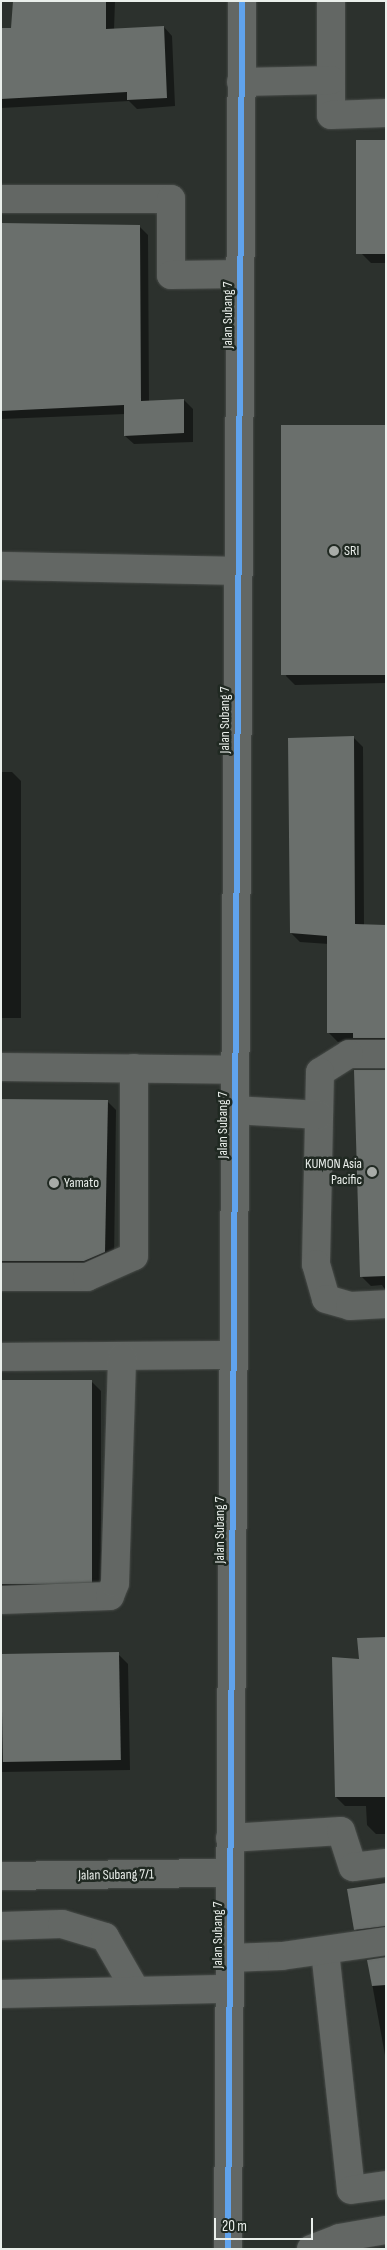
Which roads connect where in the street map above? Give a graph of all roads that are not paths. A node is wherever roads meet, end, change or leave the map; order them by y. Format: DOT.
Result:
graph roads {
  1 [pos="242,1"];
  2 [pos="331,1"];
  3 [pos="331,80"];
  4 [pos="241,82"];
  5 [pos="386,113"];
  6 [pos="1,199"];
  7 [pos="240,274"];
  8 [pos="1,566"];
  9 [pos="239,571"];
  10 [pos="386,1054"];
  11 [pos="1,1067"];
  12 [pos="134,1068"];
  13 [pos="235,1070"];
  14 [pos="235,1110"];
  15 [pos="319,1114"];
  16 [pos="1,1277"];
  17 [pos="386,1304"];
  18 [pos="234,1355"];
  19 [pos="1,1357"];
  20 [pos="122,1357"];
  21 [pos="1,1600"];
  22 [pos="230,1838"];
  23 [pos="386,1864"];
  24 [pos="230,1874"];
  25 [pos="1,1876"];
  26 [pos="1,1926"];
  27 [pos="386,1941"];
  28 [pos="325,1951"];
  29 [pos="230,1958"];
  30 [pos="230,1989"];
  31 [pos="136,1991"];
  32 [pos="1,1994"];
  33 [pos="386,2185"];
  34 [pos="386,2230"];
  35 [pos="228,2249"];
  36 [pos="311,2249"];
  1 -- 4 [label="street, Jalan Subang 7"];
  2 -- 3 [label="street"];
  3 -- 4 [label="street"];
  3 -- 5 [label="street"];
  4 -- 7 [label="street, Jalan Subang 7"];
  6 -- 7 [label="street"];
  7 -- 9 [label="street, Jalan Subang 7"];
  8 -- 9 [label="street"];
  9 -- 13 [label="street, Jalan Subang 7"];
  10 -- 15 [label="street"];
  11 -- 12 [label="street"];
  12 -- 13 [label="street"];
  12 -- 16 [label="street"];
  13 -- 14 [label="street, Jalan Subang 7"];
  14 -- 15 [label="street"];
  14 -- 18 [label="street, Jalan Subang 7"];
  15 -- 17 [label="street"];
  18 -- 20 [label="street"];
  18 -- 22 [label="street, Jalan Subang 7"];
  19 -- 20 [label="street"];
  20 -- 21 [label="street"];
  22 -- 23 [label="street"];
  22 -- 24 [label="street, Jalan Subang 7"];
  24 -- 25 [label="street, Jalan Subang 7/1"];
  24 -- 29 [label="street, Jalan Subang 7"];
  26 -- 31 [label="street"];
  27 -- 28 [label="street"];
  28 -- 29 [label="street"];
  28 -- 33 [label="street"];
  29 -- 30 [label="street, Jalan Subang 7"];
  30 -- 31 [label="street"];
  30 -- 35 [label="street, Jalan Subang 7"];
  31 -- 32 [label="street"];
  34 -- 36 [label="street"];
}
